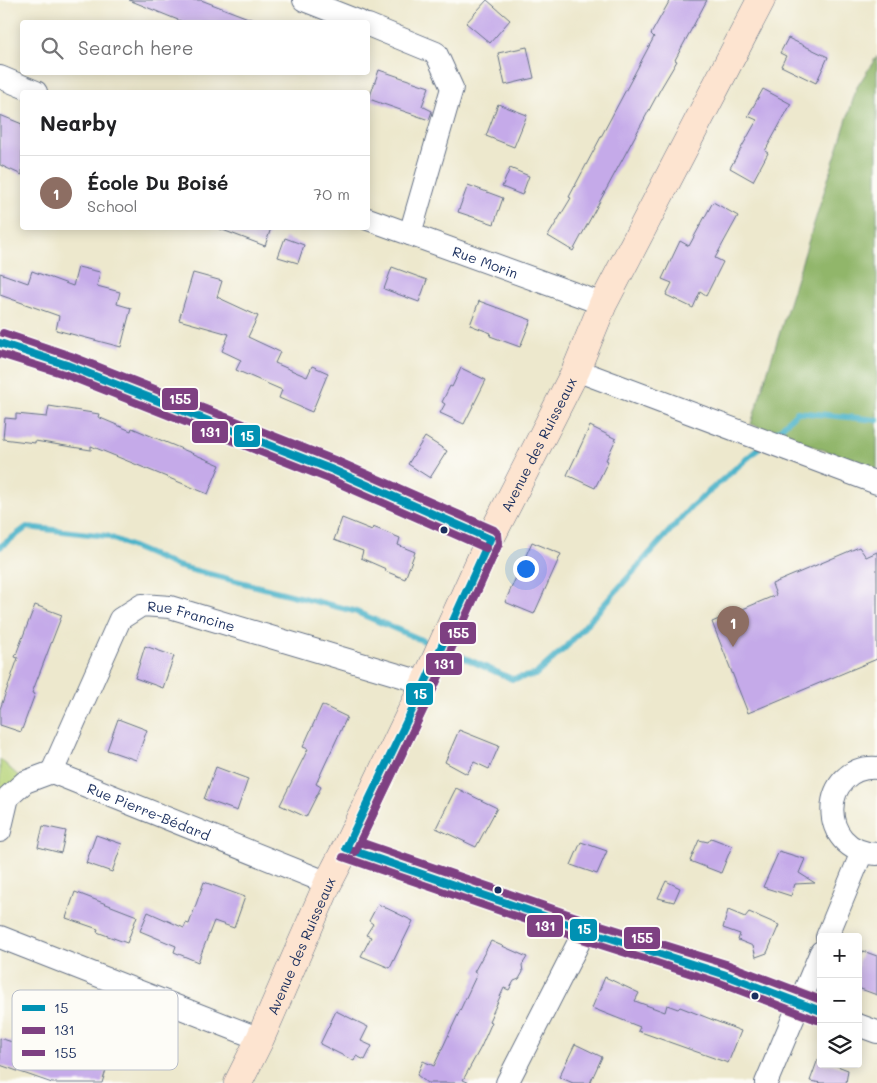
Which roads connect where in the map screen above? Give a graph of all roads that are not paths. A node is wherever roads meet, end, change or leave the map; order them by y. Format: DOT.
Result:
graph roads {
  1 [pos="304,0"];
  2 [pos="761,0"];
  3 [pos="355,20"];
  4 [pos="370,26"];
  5 [pos="0,77"];
  6 [pos="31,90"];
  7 [pos="370,220"];
  8 [pos="410,234"];
  9 [pos="603,304"];
  10 [pos="0,343"];
  11 [pos="576,370"];
  12 [pos="877,483"];
  13 [pos="490,539"];
  14 [pos="425,683"];
  15 [pos="877,768"];
  16 [pos="52,772"];
  17 [pos="0,831"];
  18 [pos="346,848"];
  19 [pos="870,853"];
  20 [pos="328,883"];
  21 [pos="585,930"];
  22 [pos="829,933"];
  23 [pos="0,937"];
  24 [pos="817,961"];
  25 [pos="135,990"];
  26 [pos="799,1004"];
  27 [pos="178,1007"];
  28 [pos="817,1011"];
  29 [pos="862,1027"];
  30 [pos="877,1032"];
  31 [pos="260,1039"];
  32 [pos="238,1083"];
  33 [pos="508,1083"];
  34 [pos="766,1083"];
  1 -- 3 [label="street"];
  2 -- 9 [label="street, Avenue des Ruisseaux"];
  4 -- 8 [label="street"];
  5 -- 6 [label="street"];
  7 -- 8 [label="street, Rue Morin"];
  8 -- 9 [label="street, Rue Morin"];
  9 -- 11 [label="street, Avenue des Ruisseaux"];
  10 -- 13 [label="street"];
  11 -- 12 [label="street"];
  11 -- 13 [label="street, Avenue des Ruisseaux"];
  13 -- 14 [label="street, Avenue des Ruisseaux"];
  14 -- 16 [label="street, Rue Francine"];
  14 -- 18 [label="street, Avenue des Ruisseaux"];
  15 -- 19 [label="street"];
  16 -- 17 [label="street"];
  16 -- 20 [label="street, Rue Pierre-Bédard"];
  18 -- 20 [label="street, Avenue des Ruisseaux"];
  18 -- 21 [label="street"];
  19 -- 22 [label="street"];
  20 -- 31 [label="street, Avenue des Ruisseaux"];
  21 -- 26 [label="street"];
  21 -- 33 [label="street"];
  23 -- 25 [label="street"];
  24 -- 26 [label="street"];
  26 -- 28 [label="street"];
  26 -- 34 [label="street"];
  27 -- 31 [label="street"];
  29 -- 30 [label="street"];
  31 -- 32 [label="street, Avenue des Ruisseaux"];
}
